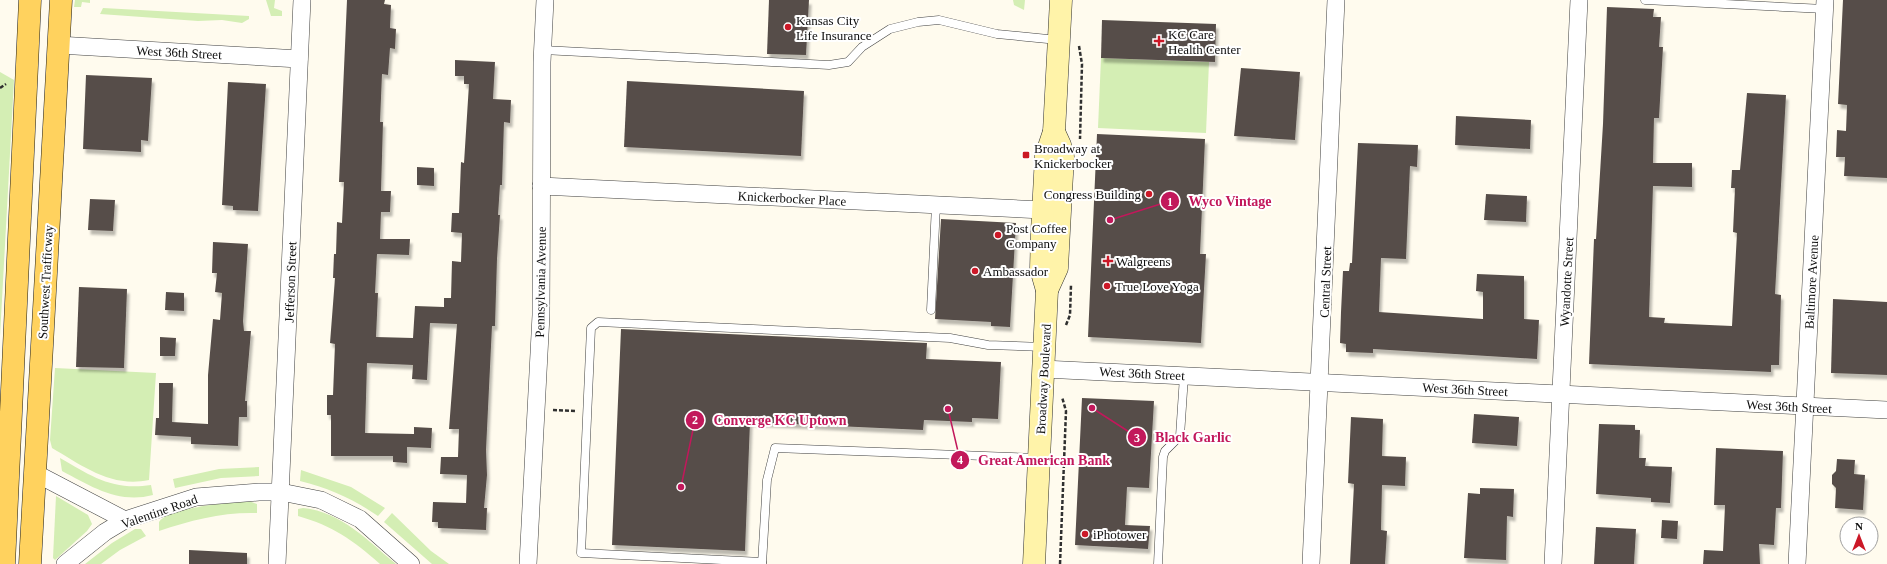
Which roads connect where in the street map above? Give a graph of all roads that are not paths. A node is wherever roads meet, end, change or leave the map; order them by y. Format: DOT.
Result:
graph roads {
  1 [pos="30,0"];
  2 [pos="60,0"];
  3 [pos="302,0"];
  4 [pos="545,0"];
  5 [pos="1060,0"];
  6 [pos="1336,0"];
  7 [pos="1580,0"];
  8 [pos="1645,0"];
  9 [pos="1825,4"];
  10 [pos="1059,40"];
  11 [pos="58,45"];
  12 [pos="543,50"];
  13 [pos="299,59"];
  14 [pos="1054,132"];
  15 [pos="541,186"];
  16 [pos="936,205"];
  17 [pos="1043,210"];
  18 [pos="1047,290"];
  19 [pos="931,310"];
  20 [pos="1044,347"];
  21 [pos="1043,369"];
  22 [pos="1184,376"];
  23 [pos="1320,382"];
  24 [pos="6,388"];
  25 [pos="1561,394"];
  26 [pos="1805,407"];
  27 [pos="1887,410"];
  28 [pos="1040,458"];
  29 [pos="35,473"];
  30 [pos="281,492"];
  31 [pos="125,520"];
  32 [pos="762,563"];
  33 [pos="4,564"];
  34 [pos="30,564"];
  35 [pos="65,564"];
  36 [pos="277,564"];
  37 [pos="411,564"];
  38 [pos="528,564"];
  39 [pos="1034,564"];
  40 [pos="1158,564"];
  41 [pos="1311,564"];
  42 [pos="1553,564"];
  43 [pos="1797,564"];
  1 -- 24 [label="main road"];
  2 -- 11 [label="main road, Southwest Trafficway"];
  3 -- 13 [label="street, Jefferson Street"];
  4 -- 12 [label="street, Pennsylvania Avenue"];
  5 -- 10 [label="main road, Broadway Boulevard"];
  6 -- 23 [label="street, Central Street"];
  7 -- 25 [label="street, Wyandotte Street"];
  8 -- 9 [label="lane"];
  9 -- 26 [label="street, Baltimore Avenue"];
  10 -- 12 [label="lane"];
  10 -- 14 [label="main road, Broadway Boulevard"];
  11 -- 13 [label="street, West 36th Street"];
  11 -- 29 [label="main road, Southwest Trafficway"];
  12 -- 15 [label="street, Pennsylvania Avenue"];
  13 -- 30 [label="street, Jefferson Street"];
  14 -- 17 [label="main road, Broadway Boulevard"];
  14 -- 18 [label="main road, Broadway Boulevard"];
  15 -- 16 [label="street, Knickerbocker Place"];
  15 -- 38 [label="street, Pennsylvania Avenue"];
  16 -- 17 [label="street, Knickerbocker Place"];
  16 -- 19 [label="lane"];
  17 -- 18 [label="main road, Broadway Boulevard"];
  18 -- 20 [label="main road, Broadway Boulevard"];
  20 -- 21 [label="main road, Broadway Boulevard"];
  20 -- 32 [label="lane"];
  21 -- 22 [label="street, West 36th Street"];
  21 -- 28 [label="main road, Broadway Boulevard"];
  22 -- 23 [label="street, West 36th Street"];
  22 -- 40 [label="lane"];
  23 -- 25 [label="street, West 36th Street"];
  23 -- 41 [label="street, Central Street"];
  24 -- 33 [label="main road"];
  25 -- 26 [label="street, West 36th Street"];
  25 -- 42 [label="street, Wyandotte Street"];
  26 -- 27 [label="street, West 36th Street"];
  26 -- 43 [label="street, Baltimore Avenue"];
  28 -- 32 [label="lane"];
  28 -- 39 [label="main road, Broadway Boulevard"];
  29 -- 31 [label="street"];
  29 -- 34 [label="main road, Southwest Trafficway"];
  30 -- 31 [label="street, Valentine Road"];
  30 -- 36 [label="street, Jefferson Street"];
  30 -- 37 [label="street, Valentine Road"];
  31 -- 35 [label="street, Valentine Road"];
}
